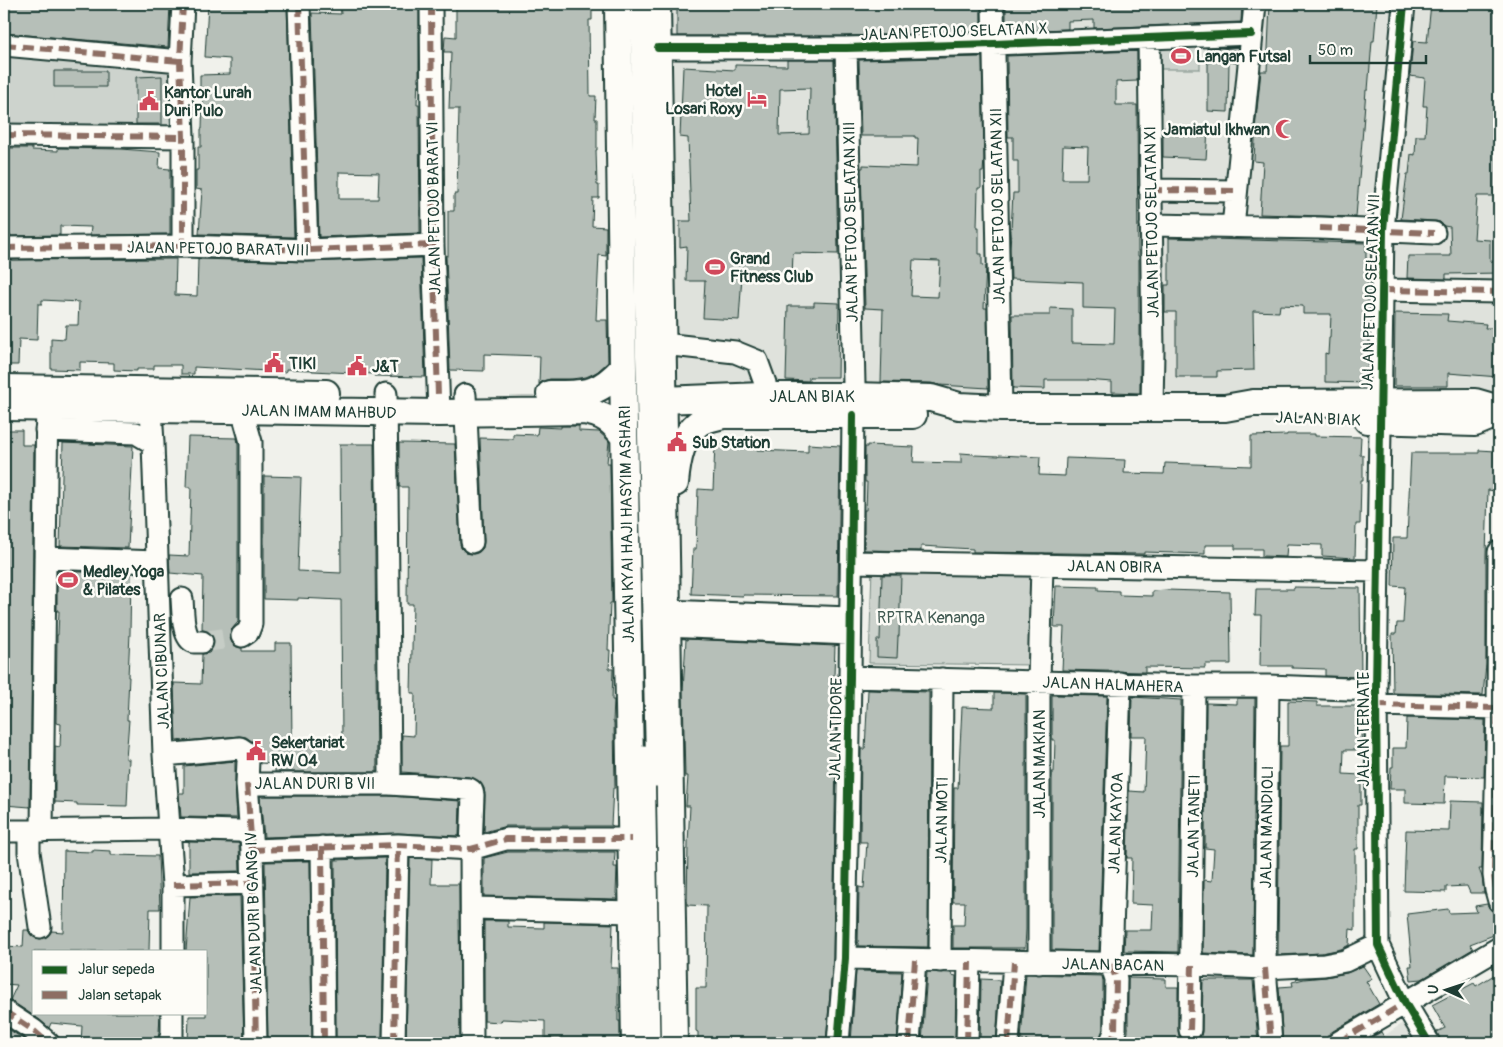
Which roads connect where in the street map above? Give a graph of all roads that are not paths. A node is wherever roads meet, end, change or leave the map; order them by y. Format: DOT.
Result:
graph roads {
  1 [pos="182,4"];
  2 [pos="299,4"];
  3 [pos="431,4"];
  4 [pos="618,4"];
  5 [pos="630,4"];
  6 [pos="642,4"];
  7 [pos="657,4"];
  8 [pos="993,4"];
  9 [pos="1255,4"];
  10 [pos="1404,4"];
  11 [pos="1251,34"];
  12 [pos="1149,38"];
  13 [pos="994,44"];
  14 [pos="4,45"];
  15 [pos="658,48"];
  16 [pos="846,48"];
  17 [pos="180,61"];
  18 [pos="4,135"];
  19 [pos="183,137"];
  20 [pos="1150,190"];
  21 [pos="1236,191"];
  22 [pos="1151,225"];
  23 [pos="1233,227"];
  24 [pos="1382,230"];
  25 [pos="1434,233"];
  26 [pos="433,245"];
  27 [pos="183,246"];
  28 [pos="4,248"];
  29 [pos="307,250"];
  30 [pos="1382,290"];
  31 [pos="1499,292"];
  32 [pos="663,344"];
  33 [pos="623,368"];
  34 [pos="4,388"];
  35 [pos="762,396"];
  36 [pos="150,400"];
  37 [pos="386,403"];
  38 [pos="438,404"];
  39 [pos="465,404"];
  40 [pos="853,405"];
  41 [pos="4,407"];
  42 [pos="663,407"];
  43 [pos="1152,407"];
  44 [pos="1001,408"];
  45 [pos="46,409"];
  46 [pos="242,410"];
  47 [pos="1381,411"];
  48 [pos="1499,411"];
  49 [pos="723,415"];
  50 [pos="624,437"];
  51 [pos="153,443"];
  52 [pos="472,542"];
  53 [pos="666,552"];
  54 [pos="1499,552"];
  55 [pos="45,558"];
  56 [pos="157,562"];
  57 [pos="851,562"];
  58 [pos="1042,565"];
  59 [pos="1378,571"];
  60 [pos="182,599"];
  61 [pos="666,619"];
  62 [pos="850,626"];
  63 [pos="242,636"];
  64 [pos="202,642"];
  65 [pos="850,677"];
  66 [pos="942,679"];
  67 [pos="1499,679"];
  68 [pos="1039,681"];
  69 [pos="1120,683"];
  70 [pos="1194,686"];
  71 [pos="1268,686"];
  72 [pos="1376,697"];
  73 [pos="1498,708"];
  74 [pos="164,754"];
  75 [pos="390,772"];
  76 [pos="247,784"];
  77 [pos="169,829"];
  78 [pos="4,831"];
  79 [pos="36,831"];
  80 [pos="238,831"];
  81 [pos="632,838"];
  82 [pos="398,845"];
  83 [pos="322,847"];
  84 [pos="471,849"];
  85 [pos="252,850"];
  86 [pos="253,883"];
  87 [pos="173,885"];
  88 [pos="1499,901"];
  89 [pos="472,908"];
  90 [pos="632,912"];
  91 [pos="40,927"];
  92 [pos="1378,945"];
  93 [pos="1499,948"];
  94 [pos="172,950"];
  95 [pos="845,958"];
  96 [pos="915,960"];
  97 [pos="940,961"];
  98 [pos="969,962"];
  99 [pos="1014,962"];
  100 [pos="1039,963"];
  101 [pos="1111,964"];
  102 [pos="1192,965"];
  103 [pos="1265,968"];
  104 [pos="1405,1003"];
  105 [pos="4,1011"];
  106 [pos="172,1014"];
  107 [pos="1190,1030"];
  108 [pos="1339,1042"];
  109 [pos="48,1043"];
  110 [pos="169,1043"];
  111 [pos="256,1043"];
  112 [pos="324,1043"];
  113 [pos="394,1043"];
  114 [pos="472,1043"];
  115 [pos="635,1043"];
  116 [pos="649,1043"];
  117 [pos="662,1043"];
  118 [pos="674,1043"];
  119 [pos="838,1043"];
  120 [pos="910,1043"];
  121 [pos="967,1043"];
  122 [pos="1008,1043"];
  123 [pos="1112,1043"];
  124 [pos="1270,1043"];
  125 [pos="1428,1043"];
  1 -- 17 [label="street"];
  2 -- 29 [label="street"];
  3 -- 26 [label="street, JALAN PETOJO BARAT VI"];
  4 -- 33 [label="main road, JALAN KYAI HAJI HASYIM ASHARI"];
  5 -- 116 [label="street"];
  6 -- 117 [label="street"];
  7 -- 15 [label="main road"];
  8 -- 13 [label="street, JALAN PETOJO SELATAN XII"];
  9 -- 11 [label="street"];
  10 -- 24 [label="street, JALAN PETOJO SELATAN VII"];
  11 -- 12 [label="street, JALAN PETOJO SELATAN X"];
  11 -- 21 [label="street"];
  12 -- 13 [label="street, JALAN PETOJO SELATAN X"];
  12 -- 20 [label="street, JALAN PETOJO SELATAN XI"];
  13 -- 16 [label="street, JALAN PETOJO SELATAN X"];
  13 -- 44 [label="street, JALAN PETOJO SELATAN XII"];
  14 -- 17 [label="street"];
  15 -- 16 [label="street, JALAN PETOJO SELATAN X"];
  15 -- 32 [label="main road"];
  16 -- 40 [label="street, JALAN PETOJO SELATAN XIII"];
  17 -- 19 [label="street"];
  18 -- 19 [label="street"];
  19 -- 27 [label="street"];
  20 -- 21 [label="street"];
  20 -- 22 [label="street, JALAN PETOJO SELATAN XI"];
  21 -- 23 [label="street"];
  22 -- 23 [label="street"];
  22 -- 43 [label="street, JALAN PETOJO SELATAN XI"];
  23 -- 24 [label="street"];
  24 -- 25 [label="street"];
  24 -- 30 [label="street, JALAN PETOJO SELATAN VII"];
  26 -- 29 [label="street, JALAN PETOJO BARAT VIII"];
  26 -- 38 [label="street, JALAN PETOJO BARAT VI"];
  27 -- 28 [label="street, JALAN PETOJO BARAT VIII"];
  27 -- 29 [label="street, JALAN PETOJO BARAT VIII"];
  30 -- 31 [label="street"];
  30 -- 47 [label="street, JALAN PETOJO SELATAN VII"];
  32 -- 35 [label="street"];
  32 -- 42 [label="main road"];
  33 -- 39 [label="main road, JALAN IMAM MAHBUD"];
  33 -- 50 [label="main road, JALAN KYAI HAJI HASYIM ASHARI"];
  34 -- 45 [label="main road, JALAN IMAM MAHBUD"];
  35 -- 40 [label="main road, JALAN BIAK"];
  35 -- 42 [label="main road, JALAN BIAK"];
  36 -- 37 [label="main road, JALAN IMAM MAHBUD"];
  36 -- 45 [label="main road, JALAN IMAM MAHBUD"];
  36 -- 46 [label="main road, JALAN IMAM MAHBUD"];
  36 -- 51 [label="street, JALAN CIBUNAR"];
  37 -- 38 [label="main road, JALAN IMAM MAHBUD"];
  37 -- 46 [label="main road, JALAN IMAM MAHBUD"];
  37 -- 75 [label="street"];
  38 -- 39 [label="main road, JALAN IMAM MAHBUD"];
  39 -- 50 [label="main road, JALAN IMAM MAHBUD"];
  39 -- 52 [label="street"];
  40 -- 44 [label="main road, JALAN BIAK"];
  40 -- 49 [label="main road, JALAN BIAK"];
  40 -- 57 [label="street, JALAN TIDORE"];
  41 -- 45 [label="main road, JALAN IMAM MAHBUD"];
  42 -- 49 [label="main road, JALAN BIAK"];
  42 -- 53 [label="main road"];
  43 -- 44 [label="main road, JALAN BIAK"];
  43 -- 47 [label="main road, JALAN BIAK"];
  45 -- 51 [label="street"];
  45 -- 55 [label="street"];
  46 -- 63 [label="street"];
  47 -- 48 [label="main road, JALAN BIAK"];
  47 -- 59 [label="street, JALAN TERNATE"];
  49 -- 53 [label="main road"];
  50 -- 81 [label="main road, JALAN KYAI HAJI HASYIM ASHARI"];
  51 -- 56 [label="street, JALAN CIBUNAR"];
  53 -- 61 [label="main road"];
  54 -- 67 [label="street"];
  55 -- 56 [label="street"];
  55 -- 79 [label="street"];
  56 -- 74 [label="street, JALAN CIBUNAR"];
  57 -- 58 [label="street, JALAN OBIRA"];
  57 -- 62 [label="street, JALAN TIDORE"];
  58 -- 59 [label="street, JALAN OBIRA"];
  58 -- 68 [label="street, JALAN MAKIAN"];
  59 -- 72 [label="street, JALAN TERNATE"];
  60 -- 64 [label="street"];
  61 -- 62 [label="street"];
  61 -- 118 [label="main road"];
  62 -- 65 [label="street, JALAN TIDORE"];
  65 -- 66 [label="street, JALAN HALMAHERA"];
  65 -- 95 [label="street, JALAN TIDORE"];
  66 -- 68 [label="street, JALAN HALMAHERA"];
  66 -- 97 [label="street, JALAN MOTI"];
  67 -- 73 [label="street"];
  68 -- 69 [label="street, JALAN HALMAHERA"];
  68 -- 100 [label="street, JALAN MAKIAN"];
  69 -- 70 [label="street, JALAN HALMAHERA"];
  69 -- 101 [label="street, JALAN KAYOA"];
  70 -- 71 [label="street, JALAN HALMAHERA"];
  70 -- 102 [label="street, JALAN TANETI"];
  71 -- 72 [label="street, JALAN HALMAHERA"];
  71 -- 103 [label="street, JALAN MANDIOLI"];
  72 -- 73 [label="street, JALAN HALMAHERA"];
  72 -- 92 [label="street, JALAN TERNATE"];
  73 -- 88 [label="street"];
  74 -- 76 [label="street, JALAN DURI B VII"];
  74 -- 77 [label="street, JALAN CIBUNAR"];
  76 -- 84 [label="street, JALAN DURI B VII"];
  76 -- 85 [label="street, JALAN DURI B GANG IV"];
  77 -- 79 [label="street"];
  77 -- 80 [label="street"];
  77 -- 87 [label="street, JALAN CIBUNAR"];
  78 -- 79 [label="street"];
  79 -- 91 [label="street"];
  81 -- 84 [label="street"];
  81 -- 90 [label="main road, JALAN KYAI HAJI HASYIM ASHARI"];
  82 -- 83 [label="street"];
  82 -- 84 [label="street"];
  82 -- 113 [label="street"];
  83 -- 85 [label="street"];
  83 -- 112 [label="street"];
  84 -- 89 [label="street"];
  85 -- 86 [label="street, JALAN DURI B GANG IV"];
  86 -- 87 [label="street"];
  86 -- 111 [label="street, JALAN DURI B GANG IV"];
  87 -- 94 [label="street, JALAN CIBUNAR"];
  89 -- 90 [label="street"];
  89 -- 114 [label="street"];
  90 -- 115 [label="main road, JALAN KYAI HAJI HASYIM ASHARI"];
  92 -- 103 [label="street, JALAN BACAN"];
  92 -- 104 [label="street, JALAN TERNATE"];
  93 -- 104 [label="street"];
  95 -- 96 [label="street, JALAN BACAN"];
  95 -- 119 [label="street, JALAN TIDORE"];
  96 -- 97 [label="street, JALAN BACAN"];
  96 -- 120 [label="street"];
  97 -- 98 [label="street, JALAN BACAN"];
  98 -- 99 [label="street, JALAN BACAN"];
  98 -- 121 [label="street"];
  99 -- 100 [label="street, JALAN BACAN"];
  99 -- 122 [label="street"];
  100 -- 101 [label="street, JALAN BACAN"];
  101 -- 102 [label="street, JALAN BACAN"];
  101 -- 123 [label="street, JALAN KAYOA"];
  102 -- 103 [label="street, JALAN BACAN"];
  102 -- 107 [label="street, JALAN TANETI"];
  103 -- 124 [label="street, JALAN MANDIOLI"];
  104 -- 108 [label="street"];
  104 -- 125 [label="street, JALAN TERNATE"];
  105 -- 109 [label="street"];
  106 -- 110 [label="street"];
}
